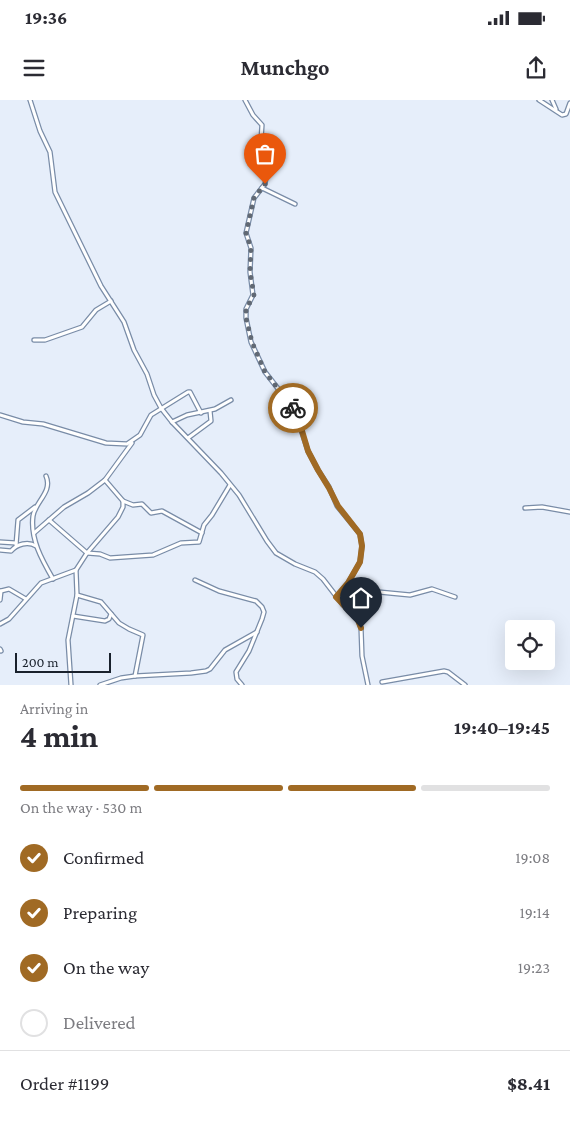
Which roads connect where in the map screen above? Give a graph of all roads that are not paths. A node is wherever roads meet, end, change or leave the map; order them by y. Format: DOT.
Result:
graph roads {
  1 [pos="30,100"];
  2 [pos="245,100"];
  3 [pos="539,100"];
  4 [pos="552,100"];
  5 [pos="570,104"];
  6 [pos="556,110"];
  7 [pos="262,188"];
  8 [pos="296,204"];
  9 [pos="111,301"];
  10 [pos="34,340"];
  11 [pos="231,400"];
  12 [pos="161,408"];
  13 [pos="210,410"];
  14 [pos="200,413"];
  15 [pos="0,415"];
  16 [pos="172,422"];
  17 [pos="188,438"];
  18 [pos="133,442"];
  19 [pos="46,476"];
  20 [pos="105,480"];
  21 [pos="230,485"];
  22 [pos="123,501"];
  23 [pos="35,507"];
  24 [pos="525,508"];
  25 [pos="570,512"];
  26 [pos="49,520"];
  27 [pos="34,532"];
  28 [pos="202,533"];
  29 [pos="0,542"];
  30 [pos="16,544"];
  31 [pos="36,546"];
  32 [pos="0,550"];
  33 [pos="87,553"];
  34 [pos="76,570"];
  35 [pos="53,579"];
  36 [pos="195,580"];
  37 [pos="1,590"];
  38 [pos="342,592"];
  39 [pos="77,595"];
  40 [pos="336,597"];
  41 [pos="455,597"];
  42 [pos="26,599"];
  43 [pos="0,600"];
  44 [pos="111,614"];
  45 [pos="73,616"];
  46 [pos="1,622"];
  47 [pos="257,632"];
  48 [pos="135,676"];
  49 [pos="382,682"];
  50 [pos="70,685"];
  51 [pos="100,685"];
  52 [pos="242,685"];
  53 [pos="368,685"];
  54 [pos="465,685"];
  1 -- 9 [label="street"];
  2 -- 7 [label="street"];
  3 -- 6 [label="street"];
  4 -- 6 [label="street"];
  5 -- 6 [label="street"];
  7 -- 8 [label="street"];
  7 -- 38 [label="street"];
  9 -- 10 [label="street"];
  9 -- 12 [label="street"];
  11 -- 13 [label="street"];
  12 -- 14 [label="street"];
  12 -- 16 [label="street"];
  12 -- 18 [label="street"];
  13 -- 14 [label="street"];
  13 -- 17 [label="street"];
  14 -- 16 [label="street"];
  15 -- 18 [label="street"];
  16 -- 17 [label="street"];
  17 -- 21 [label="street"];
  18 -- 20 [label="street"];
  19 -- 23 [label="street"];
  20 -- 22 [label="street"];
  20 -- 26 [label="street"];
  21 -- 28 [label="street"];
  21 -- 40 [label="street"];
  22 -- 28 [label="street"];
  22 -- 33 [label="street"];
  23 -- 27 [label="street"];
  23 -- 30 [label="street"];
  24 -- 25 [label="street"];
  26 -- 27 [label="street"];
  26 -- 33 [label="street"];
  27 -- 31 [label="street"];
  28 -- 33 [label="street"];
  29 -- 30 [label="street"];
  30 -- 31 [label="street"];
  30 -- 32 [label="street"];
  31 -- 35 [label="street"];
  33 -- 34 [label="street"];
  34 -- 35 [label="street"];
  34 -- 39 [label="street"];
  35 -- 42 [label="street"];
  36 -- 47 [label="street"];
  37 -- 42 [label="street"];
  37 -- 43 [label="street"];
  38 -- 40 [label="street"];
  38 -- 41 [label="street"];
  39 -- 44 [label="street"];
  39 -- 45 [label="street"];
  40 -- 53 [label="street"];
  42 -- 46 [label="street"];
  44 -- 45 [label="street"];
  44 -- 48 [label="street"];
  45 -- 50 [label="street"];
  47 -- 48 [label="street"];
  47 -- 52 [label="street"];
  48 -- 51 [label="street"];
  49 -- 54 [label="street"];
}
